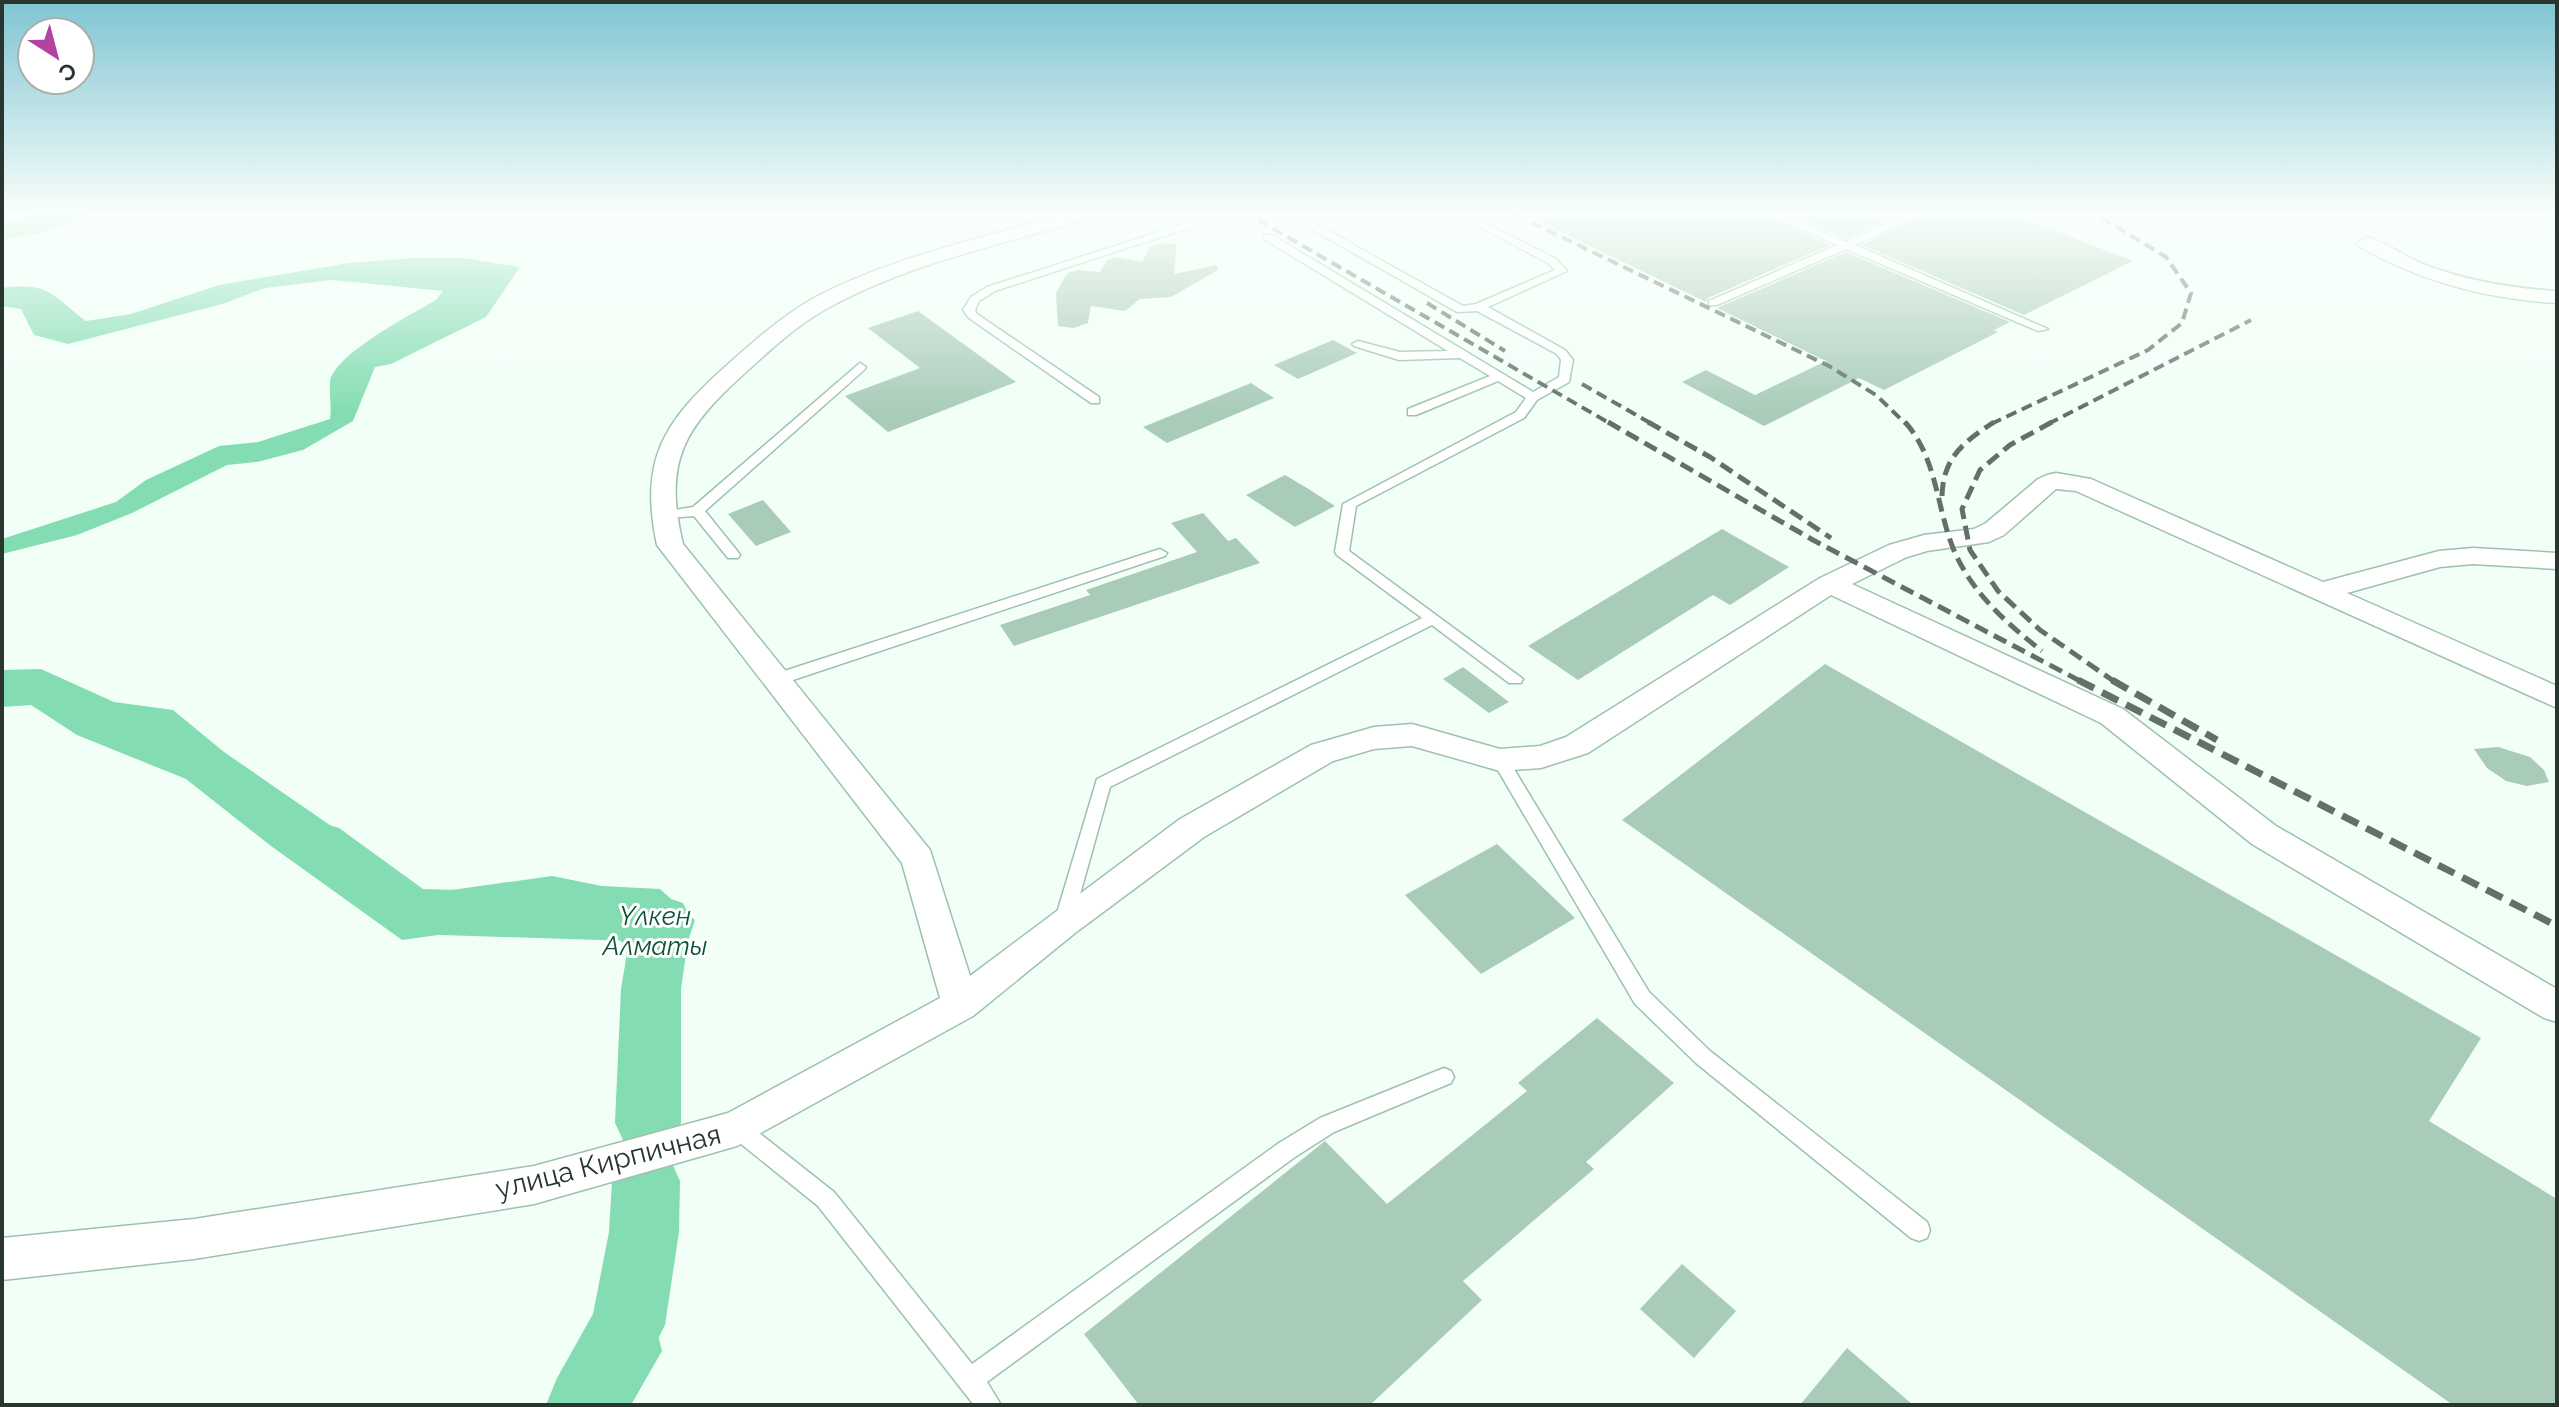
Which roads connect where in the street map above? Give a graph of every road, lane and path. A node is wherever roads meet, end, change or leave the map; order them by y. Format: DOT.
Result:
graph roads {
  1 [pos="874,281"];
  2 [pos="1017,281"];
  3 [pos="1341,281"];
  4 [pos="1409,281"];
  5 [pos="1540,281"];
  6 [pos="1765,281"];
  7 [pos="1928,281"];
  8 [pos="2451,281"];
  9 [pos="2557,297"];
  10 [pos="1713,303"];
  11 [pos="1479,307"];
  12 [pos="2042,329"];
  13 [pos="1358,344"];
  14 [pos="1464,354"];
  15 [pos="860,367"];
  16 [pos="1500,376"];
  17 [pos="1533,397"];
  18 [pos="1095,400"];
  19 [pos="1412,412"];
  20 [pos="697,511"];
  21 [pos="661,516"];
  22 [pos="1160,553"];
  23 [pos="733,555"];
  24 [pos="2557,561"];
  25 [pos="1830,584"];
  26 [pos="2319,592"];
  27 [pos="1433,619"];
  28 [pos="1515,679"];
  29 [pos="775,680"];
  30 [pos="2557,698"];
  31 [pos="1500,760"];
  32 [pos="1063,923"];
  33 [pos="960,1005"];
  34 [pos="2557,1007"];
  35 [pos="1444,1077"];
  36 [pos="737,1128"];
  37 [pos="1919,1230"];
  38 [pos="2,1259"];
  39 [pos="971,1379"];
  40 [pos="989,1405"];
  1 -- 21 [label="street"];
  2 -- 18 [label="lane"];
  3 -- 14 [label="lane"];
  4 -- 11 [label="lane"];
  5 -- 11 [label="lane"];
  6 -- 10 [label="lane"];
  7 -- 12 [label="lane"];
  8 -- 9 [label="street"];
  11 -- 17 [label="lane"];
  13 -- 14 [label="lane"];
  14 -- 16 [label="lane"];
  15 -- 20 [label="lane"];
  16 -- 17 [label="lane"];
  16 -- 19 [label="lane"];
  17 -- 27 [label="lane"];
  20 -- 21 [label="lane"];
  20 -- 23 [label="lane"];
  21 -- 29 [label="street"];
  22 -- 29 [label="lane"];
  24 -- 26 [label="street"];
  25 -- 26 [label="street"];
  25 -- 31 [label="street"];
  25 -- 34 [label="street"];
  26 -- 30 [label="street"];
  27 -- 28 [label="lane"];
  27 -- 32 [label="lane"];
  29 -- 33 [label="street"];
  31 -- 32 [label="street, улица Кирпичная"];
  31 -- 37 [label="lane"];
  32 -- 33 [label="street, улица Кирпичная"];
  33 -- 36 [label="street, улица Кирпичная"];
  35 -- 39 [label="lane"];
  36 -- 38 [label="street, улица Кирпичная"];
  36 -- 39 [label="lane"];
  39 -- 40 [label="lane"];
}
